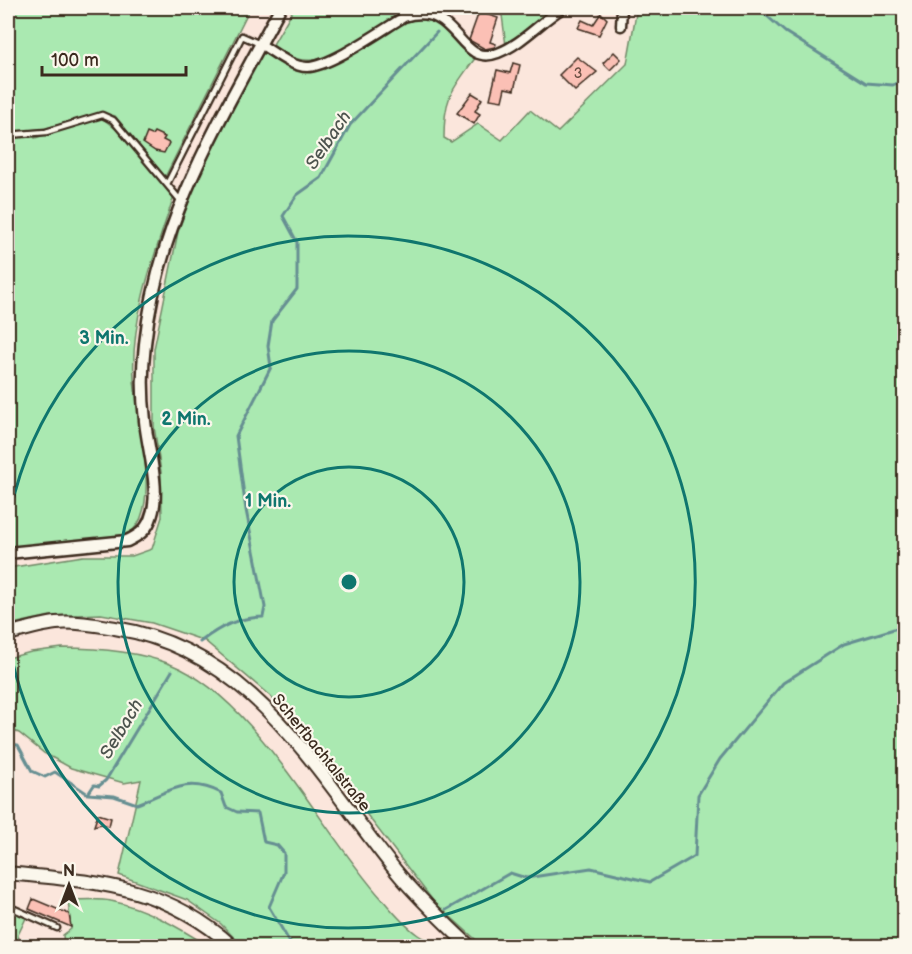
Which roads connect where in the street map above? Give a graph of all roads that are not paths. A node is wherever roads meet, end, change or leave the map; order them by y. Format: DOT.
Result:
graph roads {
  1 [pos="280,8"];
  2 [pos="563,8"];
  3 [pos="622,8"];
  4 [pos="621,26"];
  5 [pos="260,44"];
  6 [pos="8,135"];
  7 [pos="166,184"];
  8 [pos="180,200"];
  9 [pos="8,553"];
  10 [pos="8,634"];
  11 [pos="8,873"];
  12 [pos="8,906"];
  13 [pos="57,928"];
  14 [pos="232,946"];
  15 [pos="469,946"];
  1 -- 5 [label="street"];
  2 -- 5 [label="street"];
  3 -- 4 [label="street"];
  5 -- 7 [label="lane"];
  5 -- 8 [label="street"];
  6 -- 7 [label="lane"];
  7 -- 8 [label="lane"];
  8 -- 9 [label="street"];
  10 -- 15 [label="main road, Scherfbachtalstraße"];
  11 -- 14 [label="main road"];
  12 -- 13 [label="lane"];
}
